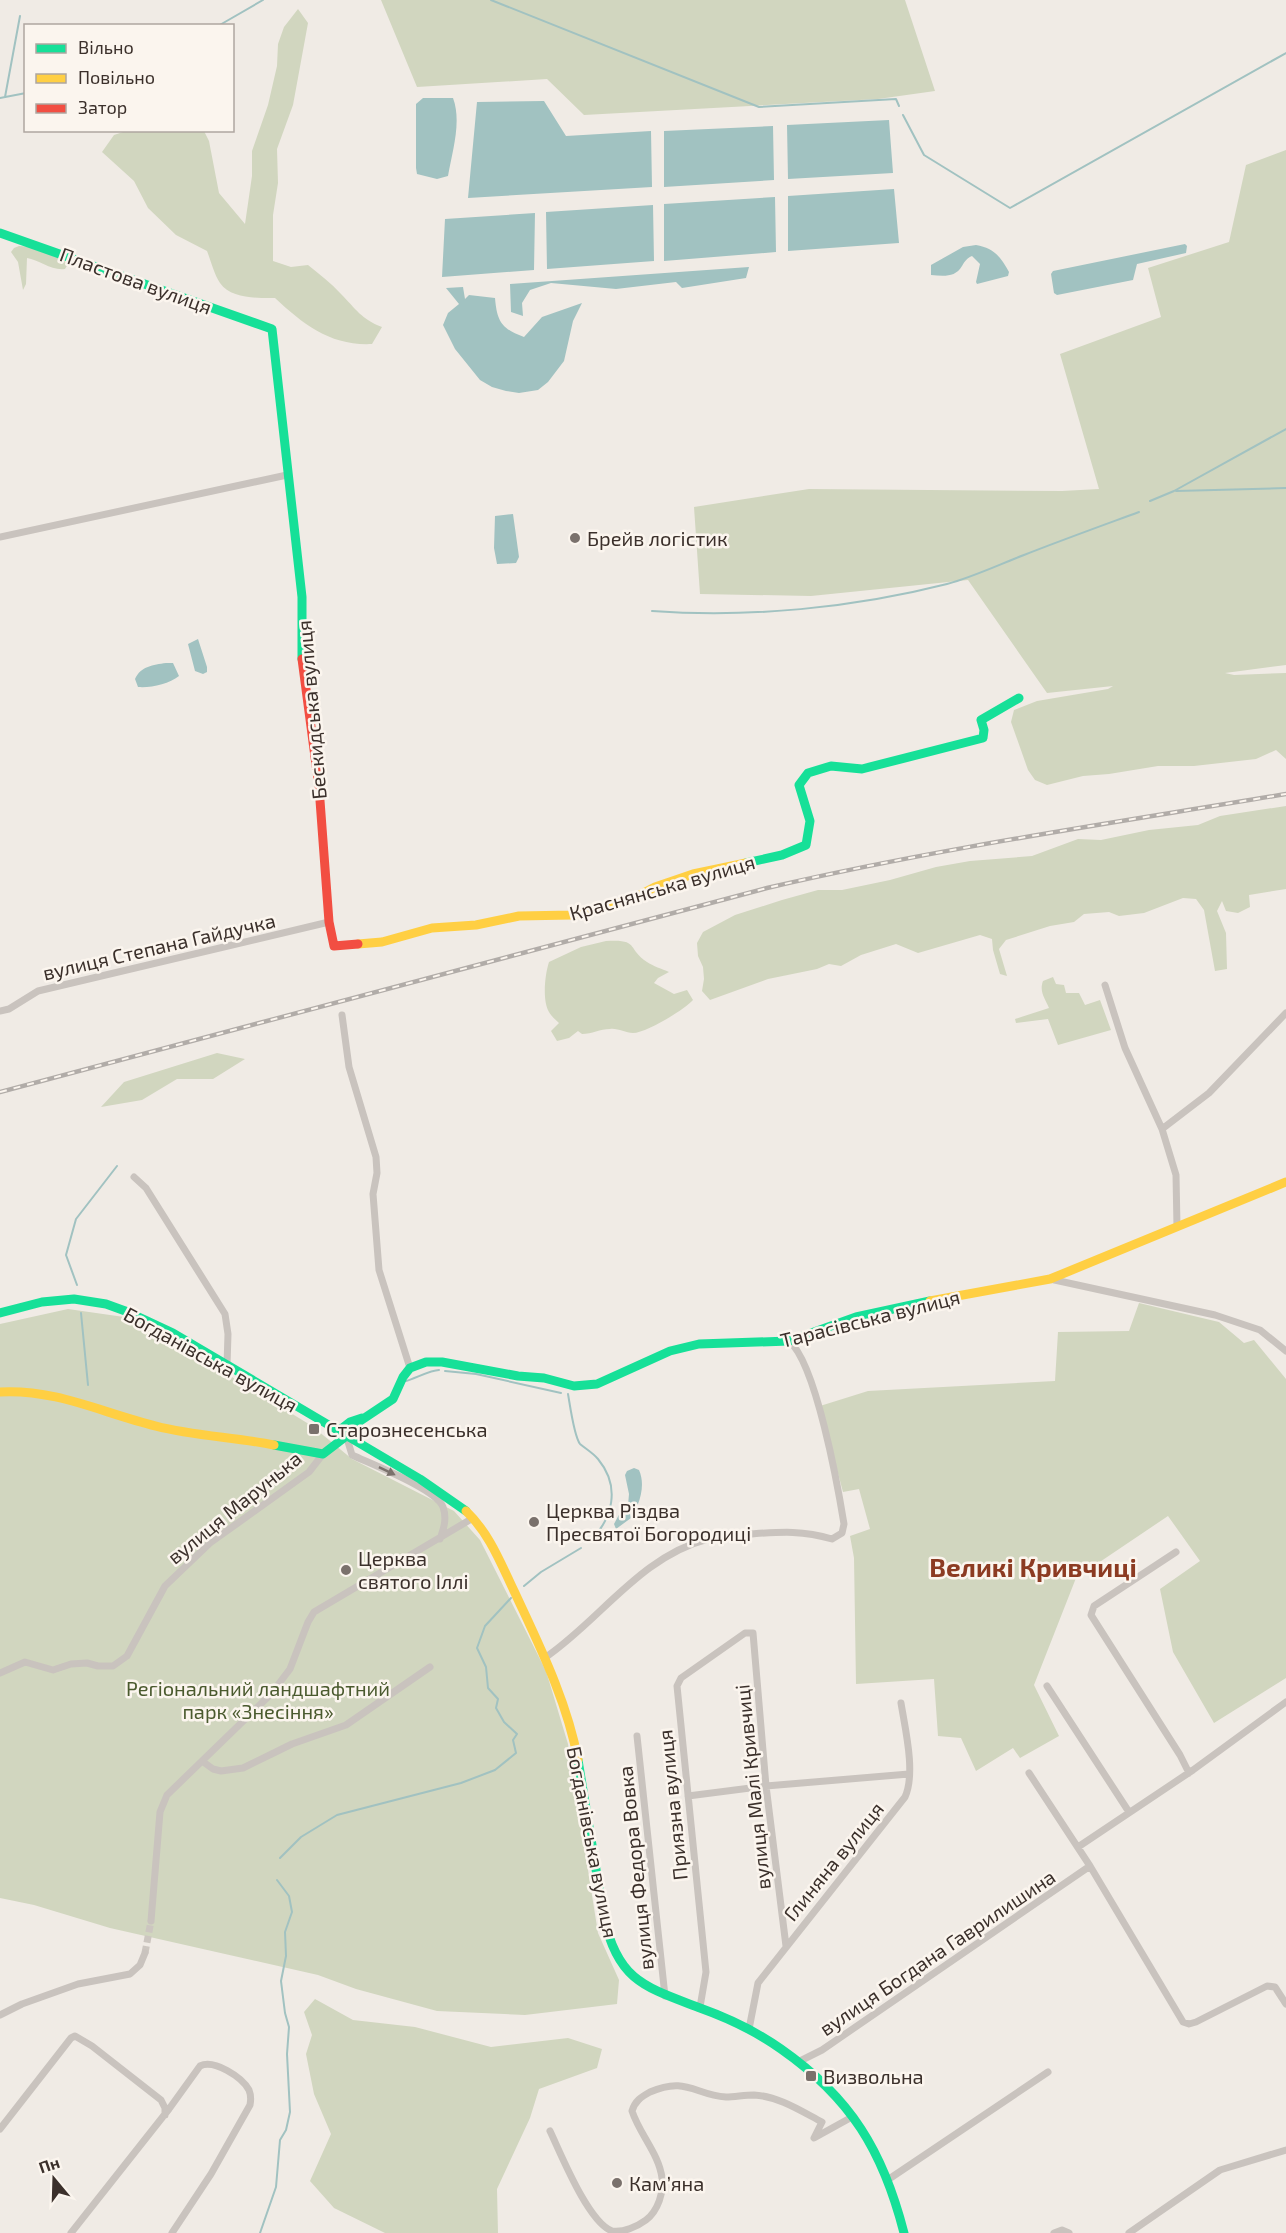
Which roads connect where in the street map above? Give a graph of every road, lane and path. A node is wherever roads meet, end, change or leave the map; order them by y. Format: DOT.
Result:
graph roads {
  1 [pos="0,233"];
  2 [pos="272,329"];
  3 [pos="287,475"];
  4 [pos="0,537"];
  5 [pos="1019,698"];
  6 [pos="329,922"];
  7 [pos="334,946"];
  8 [pos="1105,985"];
  9 [pos="0,1011"];
  10 [pos="1286,1013"];
  11 [pos="342,1015"];
  12 [pos="1162,1129"];
  13 [pos="134,1176"];
  14 [pos="1286,1182"];
  15 [pos="1177,1227"];
  16 [pos="1050,1279"];
  17 [pos="0,1313"];
  18 [pos="789,1341"];
  19 [pos="1286,1351"];
  20 [pos="227,1365"];
  21 [pos="410,1368"];
  22 [pos="0,1392"];
  23 [pos="366,1418"];
  24 [pos="331,1427"];
  25 [pos="346,1436"];
  26 [pos="366,1447"];
  27 [pos="323,1454"];
  28 [pos="473,1518"];
  29 [pos="440,1540"];
  30 [pos="1176,1552"];
  31 [pos="745,1633"];
  32 [pos="546,1658"];
  33 [pos="430,1666"];
  34 [pos="0,1672"];
  35 [pos="1047,1686"];
  36 [pos="1286,1702"];
  37 [pos="901,1703"];
  38 [pos="637,1736"];
  39 [pos="202,1761"];
  40 [pos="1029,1773"];
  41 [pos="1189,1773"];
  42 [pos="909,1774"];
  43 [pos="766,1786"];
  44 [pos="688,1796"];
  45 [pos="1129,1812"];
  46 [pos="1078,1847"];
  47 [pos="1090,1866"];
  48 [pos="151,1921"];
  49 [pos="786,1946"];
  50 [pos="145,1953"];
  51 [pos="665,1996"];
  52 [pos="1286,2004"];
  53 [pos="700,2007"];
  54 [pos="0,2015"];
  55 [pos="749,2029"];
  56 [pos="800,2061"];
  57 [pos="1048,2072"];
  58 [pos="165,2115"];
  59 [pos="852,2116"];
  60 [pos="0,2129"];
  61 [pos="550,2131"];
  62 [pos="1286,2150"];
  63 [pos="890,2179"];
  64 [pos="71,2233"];
  65 [pos="172,2233"];
  66 [pos="904,2233"];
  67 [pos="1054,2233"];
  68 [pos="1069,2233"];
  69 [pos="1129,2233"];
  1 -- 2 [label="street, Пластова вулиця"];
  2 -- 3 [label="street, Бескидська вулиця"];
  3 -- 4 [label="street"];
  3 -- 6 [label="street, Бескидська вулиця"];
  5 -- 7 [label="street, Краснянська вулиця"];
  6 -- 7 [label="street, Бескидська вулиця"];
  6 -- 9 [label="street, вулиця Степана Гайдучка"];
  8 -- 12 [label="street"];
  10 -- 12 [label="street"];
  11 -- 21 [label="street"];
  12 -- 15 [label="street"];
  13 -- 20 [label="street"];
  14 -- 15 [label="street, Тарасівська вулиця"];
  15 -- 16 [label="street, Тарасівська вулиця"];
  16 -- 18 [label="street, Тарасівська вулиця"];
  16 -- 19 [label="street"];
  17 -- 20 [label="street, Богданівська вулиця"];
  18 -- 21 [label="street, Тарасівська вулиця"];
  18 -- 32 [label="street"];
  20 -- 24 [label="street, Богданівська вулиця"];
  21 -- 23 [label="street"];
  22 -- 27 [label="street"];
  23 -- 24 [label="street"];
  23 -- 25 [label="street"];
  23 -- 26 [label="street"];
  24 -- 25 [label="street, Богданівська вулиця"];
  25 -- 26 [label="street, Богданівська вулиця"];
  25 -- 27 [label="street"];
  25 -- 29 [label="street, Богданівська вулиця, one-way"];
  26 -- 28 [label="street, Богданівська вулиця"];
  27 -- 34 [label="street, вулиця Марунька"];
  28 -- 29 [label="street"];
  28 -- 32 [label="street, Богданівська вулиця"];
  29 -- 39 [label="street"];
  30 -- 41 [label="street"];
  31 -- 43 [label="street, вулиця Малі Кривчиці"];
  31 -- 44 [label="street, Приязна вулиця"];
  32 -- 51 [label="street, Богданівська вулиця"];
  33 -- 39 [label="street"];
  35 -- 45 [label="street"];
  36 -- 41 [label="street"];
  37 -- 42 [label="street, Глиняна вулиця"];
  38 -- 51 [label="street, вулиця Федора Вовка"];
  39 -- 48 [label="street"];
  40 -- 46 [label="street"];
  41 -- 45 [label="street"];
  42 -- 43 [label="street"];
  42 -- 49 [label="street, Глиняна вулиця"];
  43 -- 44 [label="street"];
  43 -- 49 [label="street, вулиця Малі Кривчиці"];
  44 -- 53 [label="street, Приязна вулиця"];
  45 -- 46 [label="street"];
  46 -- 47 [label="street"];
  47 -- 52 [label="street"];
  47 -- 56 [label="street, вулиця Богдана Гаврилишина"];
  49 -- 55 [label="street, Глиняна вулиця"];
  50 -- 54 [label="street"];
  51 -- 53 [label="street, Богданівська вулиця"];
  53 -- 55 [label="street, Богданівська вулиця"];
  55 -- 56 [label="street, Богданівська вулиця"];
  56 -- 59 [label="street, Богданівська вулиця"];
  57 -- 63 [label="street"];
  58 -- 60 [label="street"];
  58 -- 64 [label="street"];
  58 -- 65 [label="street"];
  59 -- 61 [label="street"];
  59 -- 63 [label="street, Богданівська вулиця"];
  62 -- 69 [label="street"];
  63 -- 66 [label="street, Богданівська вулиця"];
  67 -- 68 [label="street"];
}
